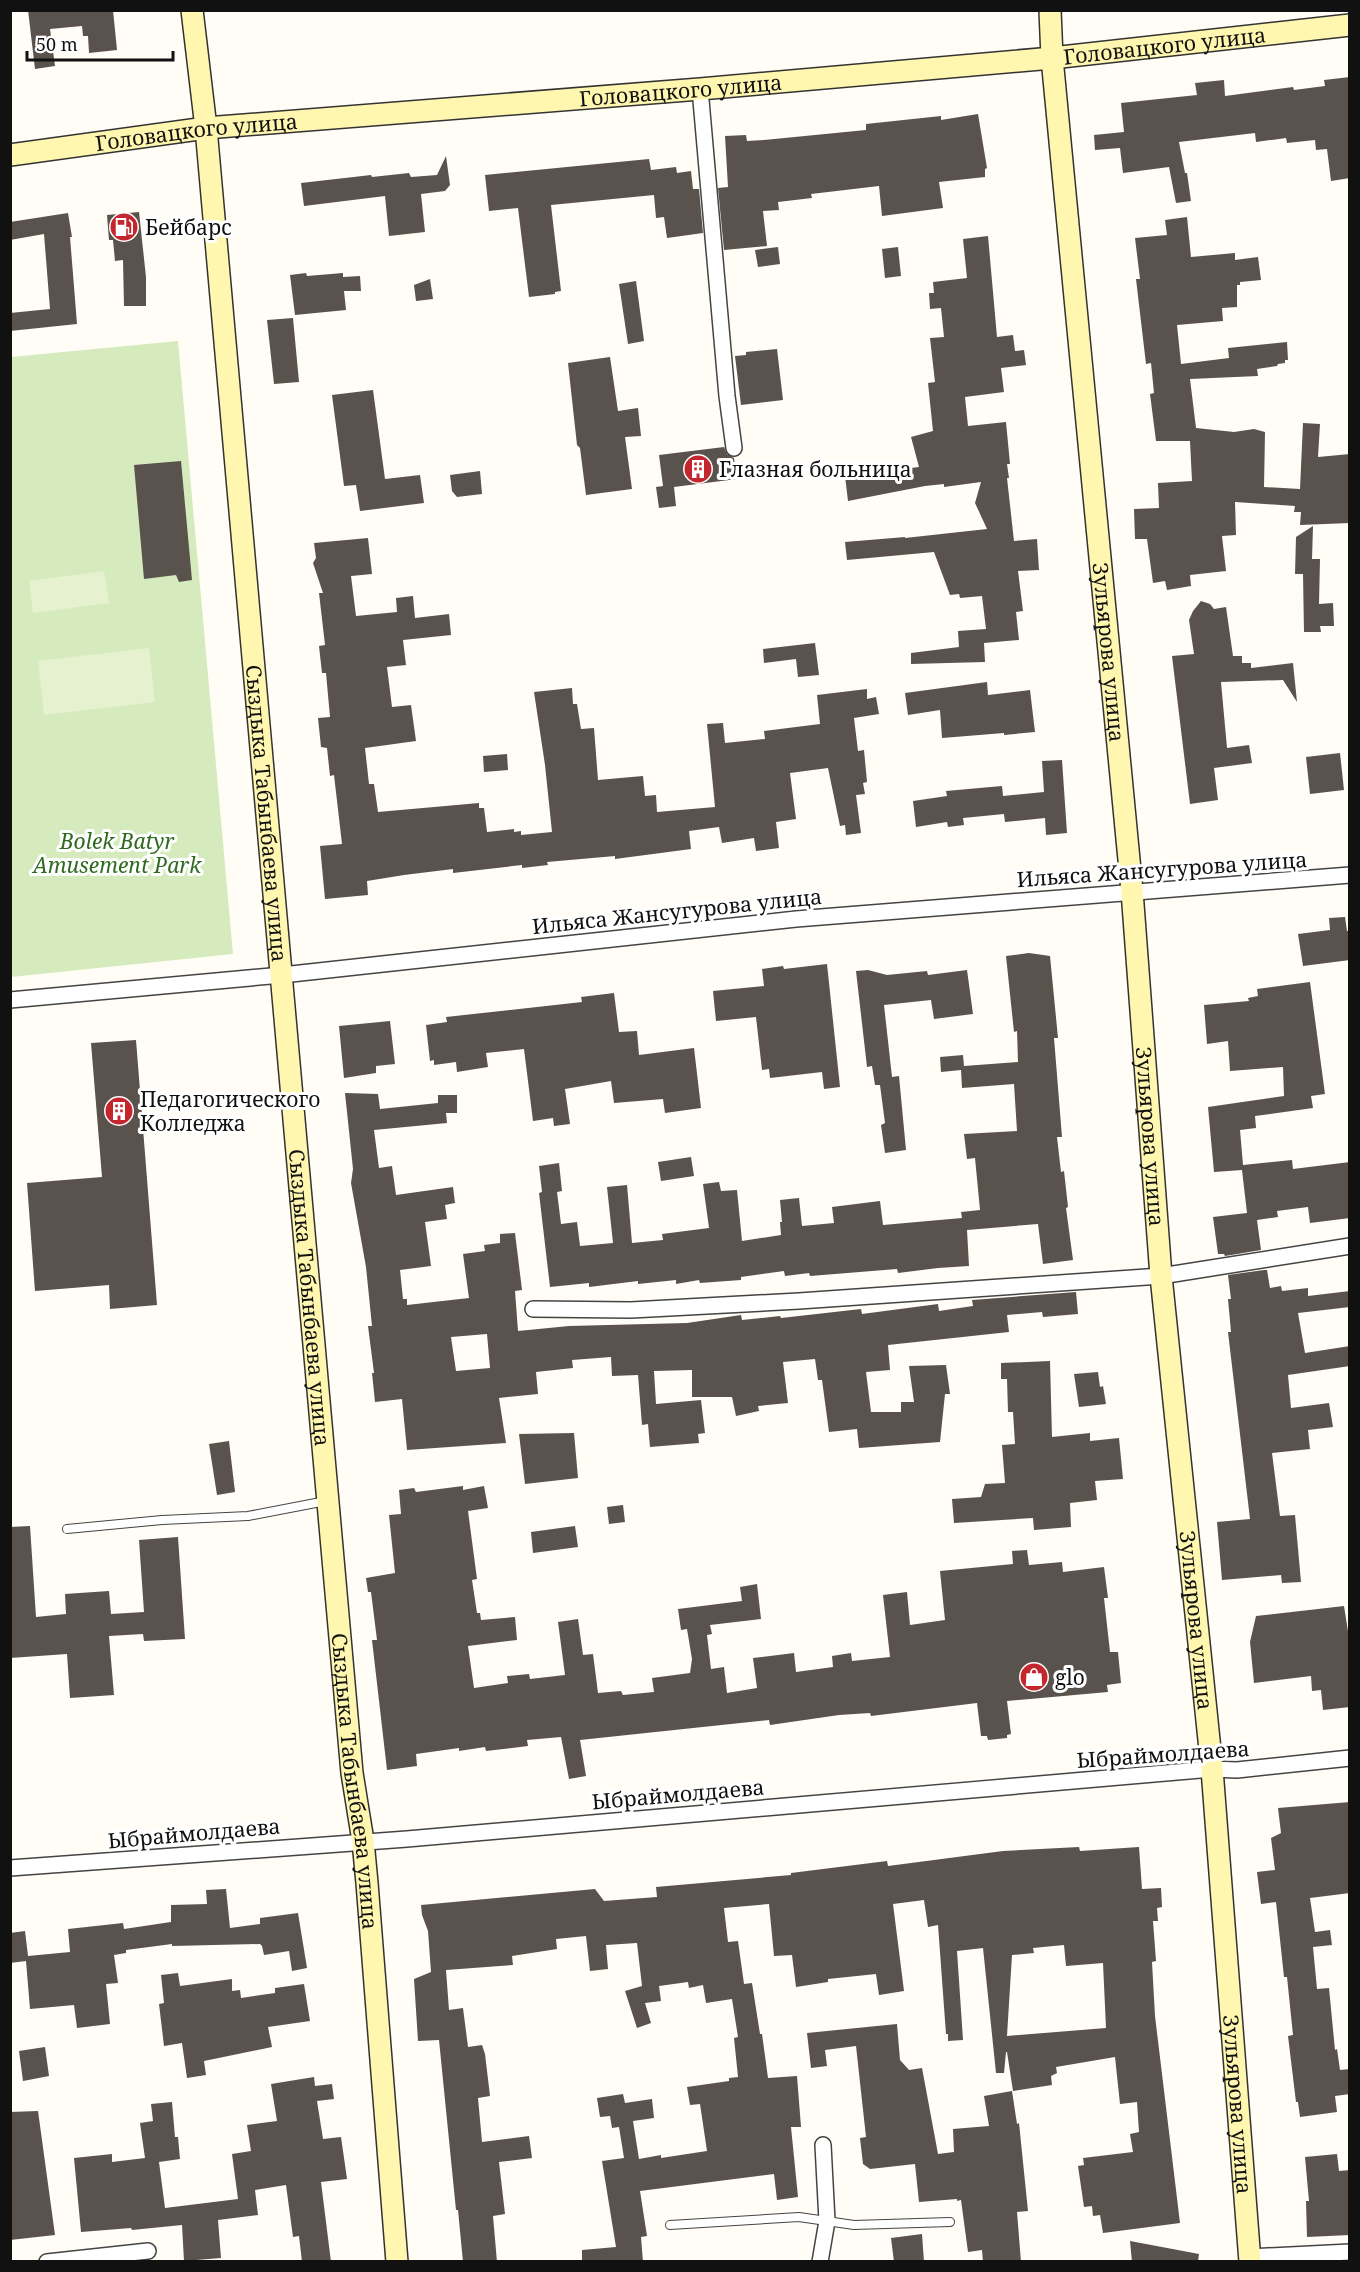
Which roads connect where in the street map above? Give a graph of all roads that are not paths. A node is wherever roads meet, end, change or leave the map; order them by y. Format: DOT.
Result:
graph roads {
  1 [pos="192,10"];
  2 [pos="1050,10"];
  3 [pos="1350,25"];
  4 [pos="1052,58"];
  5 [pos="700,89"];
  6 [pos="206,128"];
  7 [pos="10,155"];
  8 [pos="734,448"];
  9 [pos="1350,875"];
  10 [pos="1132,891"];
  11 [pos="282,975"];
  12 [pos="10,1000"];
  13 [pos="1350,1246"];
  14 [pos="1161,1276"];
  15 [pos="533,1309"];
  16 [pos="328,1501"];
  17 [pos="68,1529"];
  18 [pos="1350,1758"];
  19 [pos="1212,1769"];
  20 [pos="363,1841"];
  21 [pos="10,1868"];
  22 [pos="823,2145"];
  23 [pos="827,2221"];
  24 [pos="950,2222"];
  25 [pos="670,2225"];
  26 [pos="148,2251"];
  27 [pos="1350,2252"];
  28 [pos="1249,2259"];
  29 [pos="48,2262"];
  30 [pos="397,2262"];
  31 [pos="820,2262"];
  1 -- 6 [label="street, Сыздыка Табынбаева улица"];
  2 -- 4 [label="street, Зульярова улица"];
  3 -- 4 [label="street, Головацкого улица"];
  4 -- 5 [label="street, Головацкого улица"];
  4 -- 10 [label="street, Зульярова улица"];
  5 -- 6 [label="street, Головацкого улица"];
  5 -- 8 [label="street"];
  6 -- 7 [label="street, Головацкого улица"];
  6 -- 11 [label="street, Сыздыка Табынбаева улица"];
  9 -- 10 [label="street, Ильяса Жансугурова улица"];
  10 -- 11 [label="street, Ильяса Жансугурова улица"];
  10 -- 14 [label="street, Зульярова улица"];
  11 -- 12 [label="street, Ильяса Жансугурова улица"];
  11 -- 16 [label="street, Сыздыка Табынбаева улица"];
  13 -- 14 [label="street"];
  14 -- 15 [label="street"];
  14 -- 19 [label="street, Зульярова улица"];
  16 -- 17 [label="lane"];
  16 -- 20 [label="street, Сыздыка Табынбаева улица"];
  18 -- 19 [label="street, Ыбраймолдаева"];
  19 -- 20 [label="street, Ыбраймолдаева"];
  19 -- 28 [label="street, Зульярова улица"];
  20 -- 21 [label="street, Ыбраймолдаева"];
  20 -- 30 [label="street, Сыздыка Табынбаева улица"];
  22 -- 23 [label="street"];
  23 -- 24 [label="lane"];
  23 -- 25 [label="lane"];
  23 -- 31 [label="street"];
  26 -- 29 [label="street"];
  27 -- 28 [label="street"];
}
